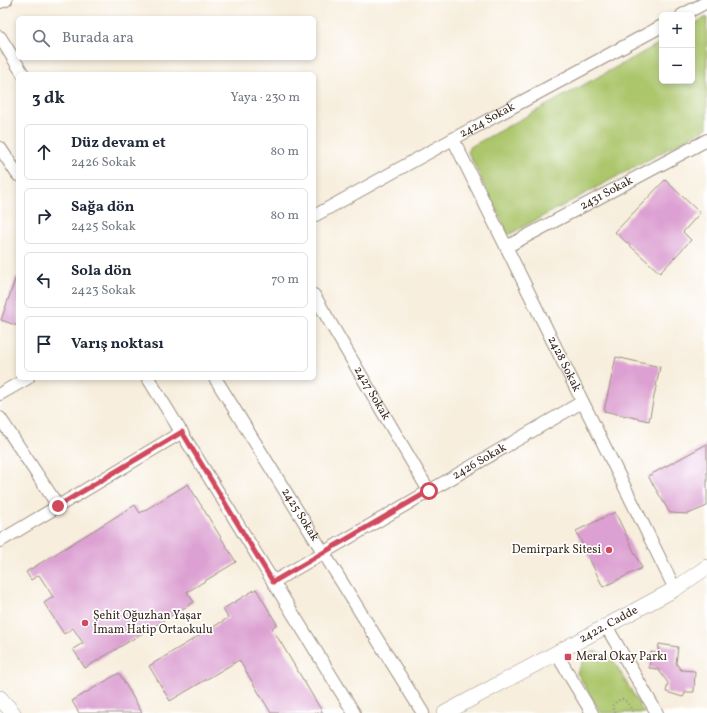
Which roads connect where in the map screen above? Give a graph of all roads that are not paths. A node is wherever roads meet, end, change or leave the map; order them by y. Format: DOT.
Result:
graph roads {
  1 [pos="6,0"];
  2 [pos="0,2"];
  3 [pos="707,2"];
  4 [pos="688,12"];
  5 [pos="659,28"];
  6 [pos="0,38"];
  7 [pos="22,72"];
  8 [pos="453,139"];
  9 [pos="707,140"];
  10 [pos="0,148"];
  11 [pos="16,172"];
  12 [pos="316,215"];
  13 [pos="506,247"];
  14 [pos="316,298"];
  15 [pos="24,380"];
  16 [pos="149,380"];
  17 [pos="216,380"];
  18 [pos="0,394"];
  19 [pos="582,402"];
  20 [pos="0,418"];
  21 [pos="182,432"];
  22 [pos="429,491"];
  23 [pos="58,506"];
  24 [pos="0,541"];
  25 [pos="324,552"];
  26 [pos="707,567"];
  27 [pos="273,582"];
  28 [pos="675,589"];
  29 [pos="606,626"];
  30 [pos="556,653"];
  31 [pos="0,698"];
  32 [pos="13,713"];
  33 [pos="354,713"];
  34 [pos="423,713"];
  35 [pos="445,713"];
  36 [pos="592,713"];
  37 [pos="657,713"];
  1 -- 2 [label="street"];
  3 -- 4 [label="street"];
  5 -- 8 [label="street, 2424 Sokak"];
  6 -- 7 [label="street"];
  8 -- 12 [label="street, 2424 Sokak"];
  8 -- 13 [label="street, 2428 Sokak"];
  9 -- 13 [label="street, 2431 Sokak"];
  10 -- 11 [label="street"];
  13 -- 19 [label="street, 2428 Sokak"];
  14 -- 22 [label="street, 2427 Sokak"];
  15 -- 18 [label="street"];
  16 -- 21 [label="street"];
  17 -- 25 [label="street, 2425 Sokak"];
  19 -- 22 [label="street, 2426 Sokak"];
  19 -- 28 [label="street, 2428 Sokak"];
  20 -- 23 [label="street"];
  21 -- 23 [label="street"];
  21 -- 27 [label="street"];
  22 -- 25 [label="street, 2426 Sokak"];
  23 -- 24 [label="street"];
  25 -- 27 [label="street, 2426 Sokak"];
  25 -- 34 [label="street, 2425 Sokak"];
  26 -- 28 [label="street, 2422. Cadde"];
  27 -- 33 [label="street"];
  28 -- 29 [label="street, 2422. Cadde"];
  29 -- 30 [label="street, 2422. Cadde"];
  29 -- 37 [label="street"];
  30 -- 35 [label="street, 2422. Cadde"];
  30 -- 36 [label="street"];
  31 -- 32 [label="street"];
}
